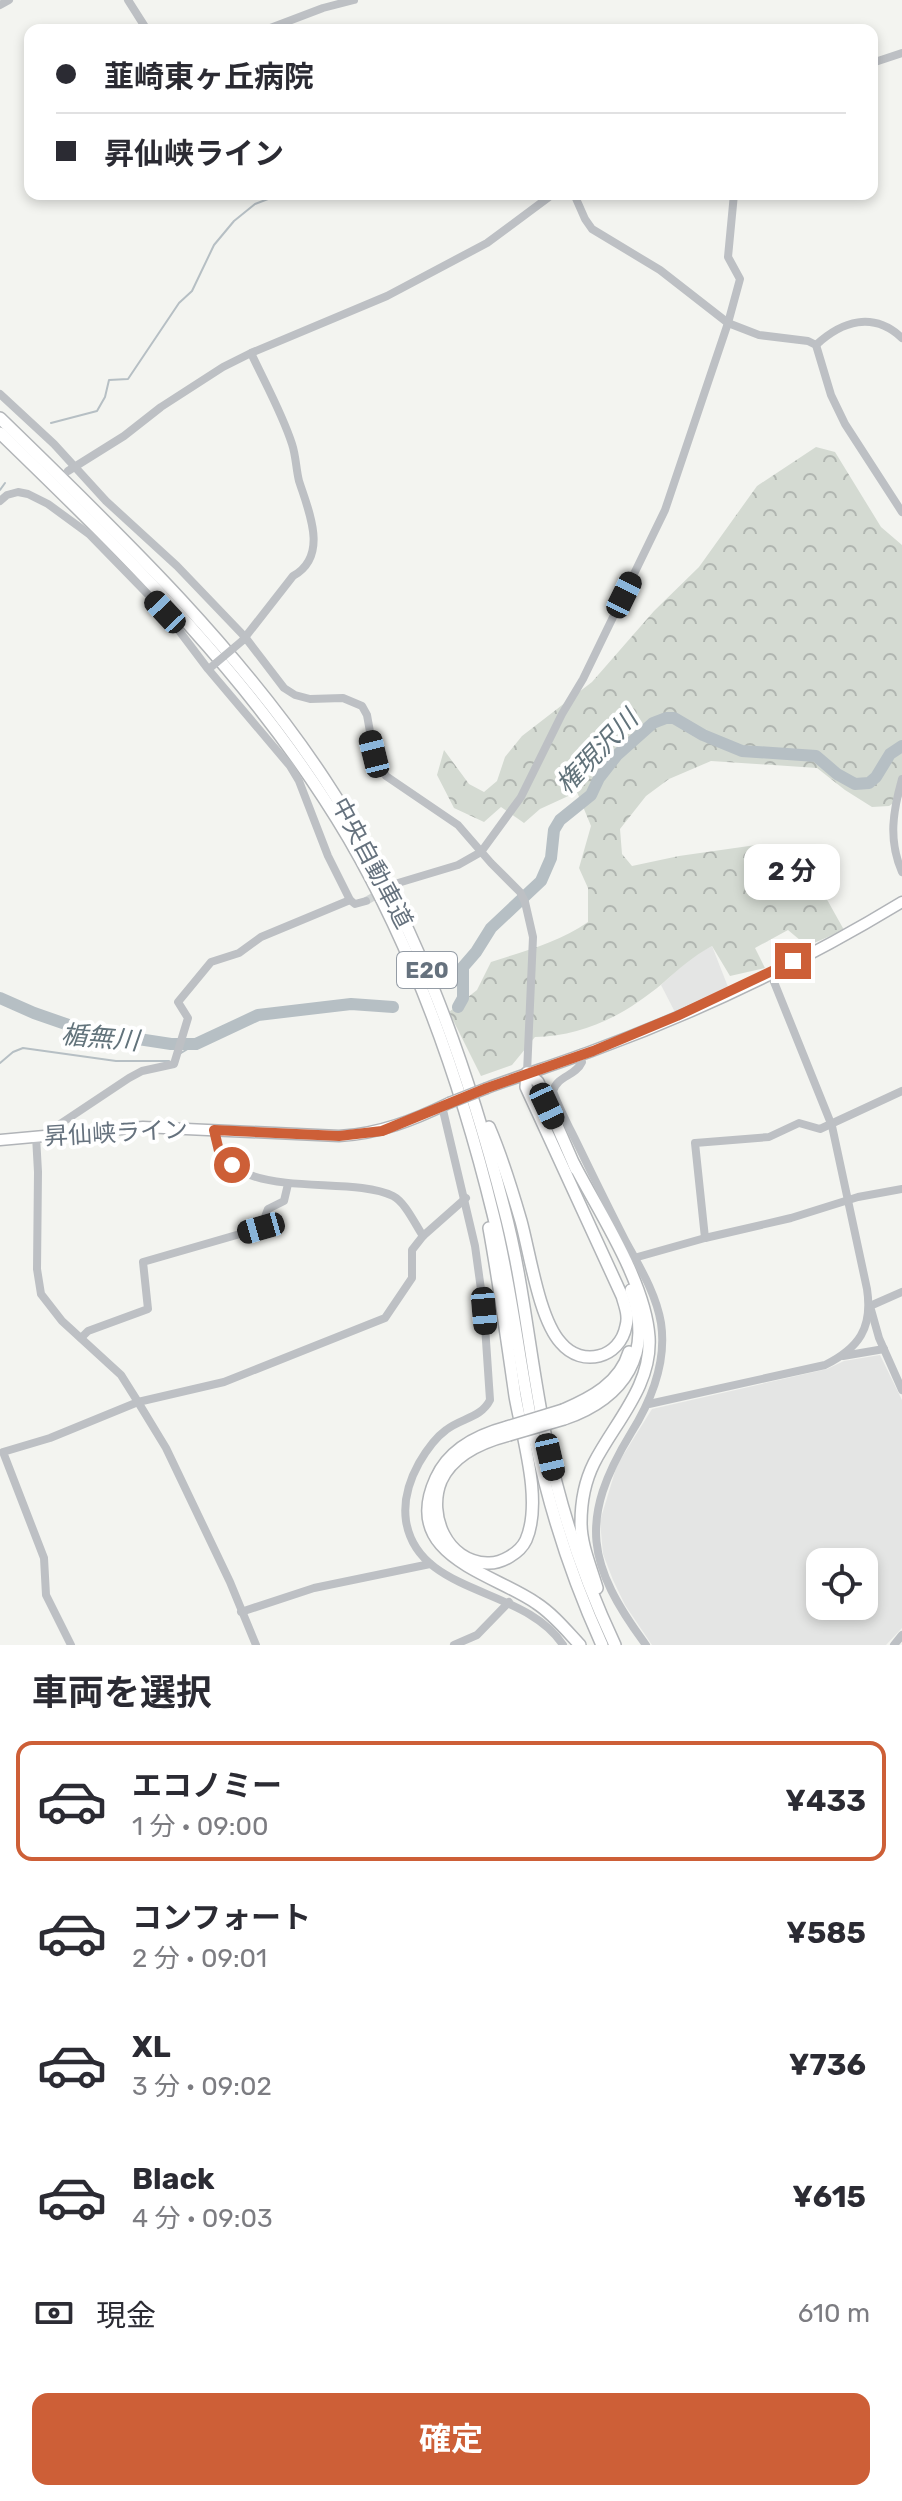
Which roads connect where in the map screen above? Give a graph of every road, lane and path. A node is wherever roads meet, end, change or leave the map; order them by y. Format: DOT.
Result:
graph roads {
  1 [pos="9,0"];
  2 [pos="128,0"];
  3 [pos="354,0"];
  4 [pos="0,5"];
  5 [pos="143,24"];
  6 [pos="281,24"];
  7 [pos="900,58"];
  8 [pos="878,62"];
  9 [pos="545,200"];
  10 [pos="577,200"];
  11 [pos="733,200"];
  12 [pos="728,323"];
  13 [pos="902,338"];
  14 [pos="816,345"];
  15 [pos="251,353"];
  16 [pos="0,394"];
  17 [pos="0,418"];
  18 [pos="0,433"];
  19 [pos="71,469"];
  20 [pos="46,491"];
  21 [pos="38,499"];
  22 [pos="0,501"];
  23 [pos="902,512"];
  24 [pos="244,639"];
  25 [pos="209,668"];
  26 [pos="902,779"];
  27 [pos="481,852"];
  28 [pos="902,872"];
  29 [pos="398,883"];
  30 [pos="350,900"];
  31 [pos="366,901"];
  32 [pos="902,902"];
  33 [pos="770,972"];
  34 [pos="579,1056"];
  35 [pos="464,1067"];
  36 [pos="527,1073"];
  37 [pos="902,1091"];
  38 [pos="446,1105"];
  39 [pos="832,1126"];
  40 [pos="214,1130"];
  41 [pos="52,1134"];
  42 [pos="36,1136"];
  43 [pos="474,1139"];
  44 [pos="0,1140"];
  45 [pos="568,1166"];
  46 [pos="288,1184"];
  47 [pos="902,1189"];
  48 [pos="466,1198"];
  49 [pos="849,1200"];
  50 [pos="423,1236"];
  51 [pos="705,1238"];
  52 [pos="634,1258"];
  53 [pos="902,1292"];
  54 [pos="870,1306"];
  55 [pos="81,1338"];
  56 [pos="884,1349"];
  57 [pos="842,1356"];
  58 [pos="902,1390"];
  59 [pos="138,1402"];
  60 [pos="649,1404"];
  61 [pos="508,1431"];
  62 [pos="430,1564"];
  63 [pos="509,1602"];
  64 [pos="241,1612"];
  65 [pos="902,1635"];
  66 [pos="610,1644"];
  67 [pos="71,1645"];
  68 [pos="256,1645"];
  69 [pos="454,1645"];
  70 [pos="563,1645"];
  71 [pos="580,1645"];
  72 [pos="646,1645"];
  73 [pos="894,1645"];
  1 -- 4 [label="street"];
  2 -- 5 [label="street"];
  3 -- 6 [label="street"];
  7 -- 8 [label="street"];
  9 -- 15 [label="street"];
  10 -- 12 [label="street"];
  11 -- 12 [label="street"];
  12 -- 14 [label="street"];
  12 -- 27 [label="street"];
  13 -- 14 [label="street"];
  14 -- 23 [label="street"];
  15 -- 19 [label="street"];
  15 -- 24 [label="street"];
  16 -- 19 [label="street"];
  17 -- 35 [label="highway, 中央自動車道 / E20"];
  18 -- 43 [label="highway, 中央自動車道 / E20"];
  19 -- 24 [label="street"];
  20 -- 21 [label="street"];
  21 -- 22 [label="street"];
  21 -- 25 [label="street"];
  24 -- 25 [label="street, bridge"];
  24 -- 27 [label="street"];
  25 -- 30 [label="street"];
  26 -- 28 [label="street"];
  27 -- 29 [label="street"];
  27 -- 36 [label="street"];
  30 -- 31 [label="street"];
  30 -- 41 [label="street"];
  32 -- 33 [label="main road, 昇仙峡ライン"];
  33 -- 34 [label="main road, 昇仙峡ライン"];
  33 -- 39 [label="street"];
  34 -- 36 [label="main road, 昇仙峡ライン"];
  34 -- 52 [label="street"];
  35 -- 45 [label="highway"];
  35 -- 66 [label="highway, 中央自動車道 / E20"];
  36 -- 38 [label="main road, 昇仙峡ライン, bridge"];
  36 -- 45 [label="highway"];
  37 -- 39 [label="street"];
  38 -- 40 [label="main road, 昇仙峡ライン"];
  38 -- 48 [label="street"];
  39 -- 49 [label="street"];
  39 -- 51 [label="street"];
  40 -- 41 [label="main road, 昇仙峡ライン"];
  40 -- 46 [label="street"];
  41 -- 42 [label="main road, 昇仙峡ライン"];
  42 -- 44 [label="main road, 昇仙峡ライン"];
  42 -- 55 [label="street"];
  43 -- 61 [label="highway"];
  43 -- 66 [label="highway, 中央自動車道 / E20"];
  45 -- 61 [label="highway, bridge"];
  45 -- 66 [label="highway"];
  46 -- 50 [label="street"];
  46 -- 55 [label="street"];
  47 -- 49 [label="street"];
  48 -- 50 [label="street"];
  48 -- 62 [label="street"];
  49 -- 51 [label="street"];
  49 -- 54 [label="street"];
  50 -- 59 [label="street"];
  51 -- 52 [label="street"];
  52 -- 60 [label="street"];
  53 -- 54 [label="street"];
  54 -- 56 [label="street"];
  54 -- 57 [label="street"];
  55 -- 59 [label="street"];
  56 -- 57 [label="street"];
  56 -- 58 [label="street"];
  57 -- 60 [label="street"];
  59 -- 64 [label="street"];
  59 -- 67 [label="street"];
  60 -- 72 [label="street"];
  61 -- 71 [label="highway"];
  62 -- 63 [label="street"];
  62 -- 64 [label="street"];
  63 -- 69 [label="street"];
  63 -- 70 [label="street"];
  64 -- 68 [label="street"];
  65 -- 73 [label="street"];
}
